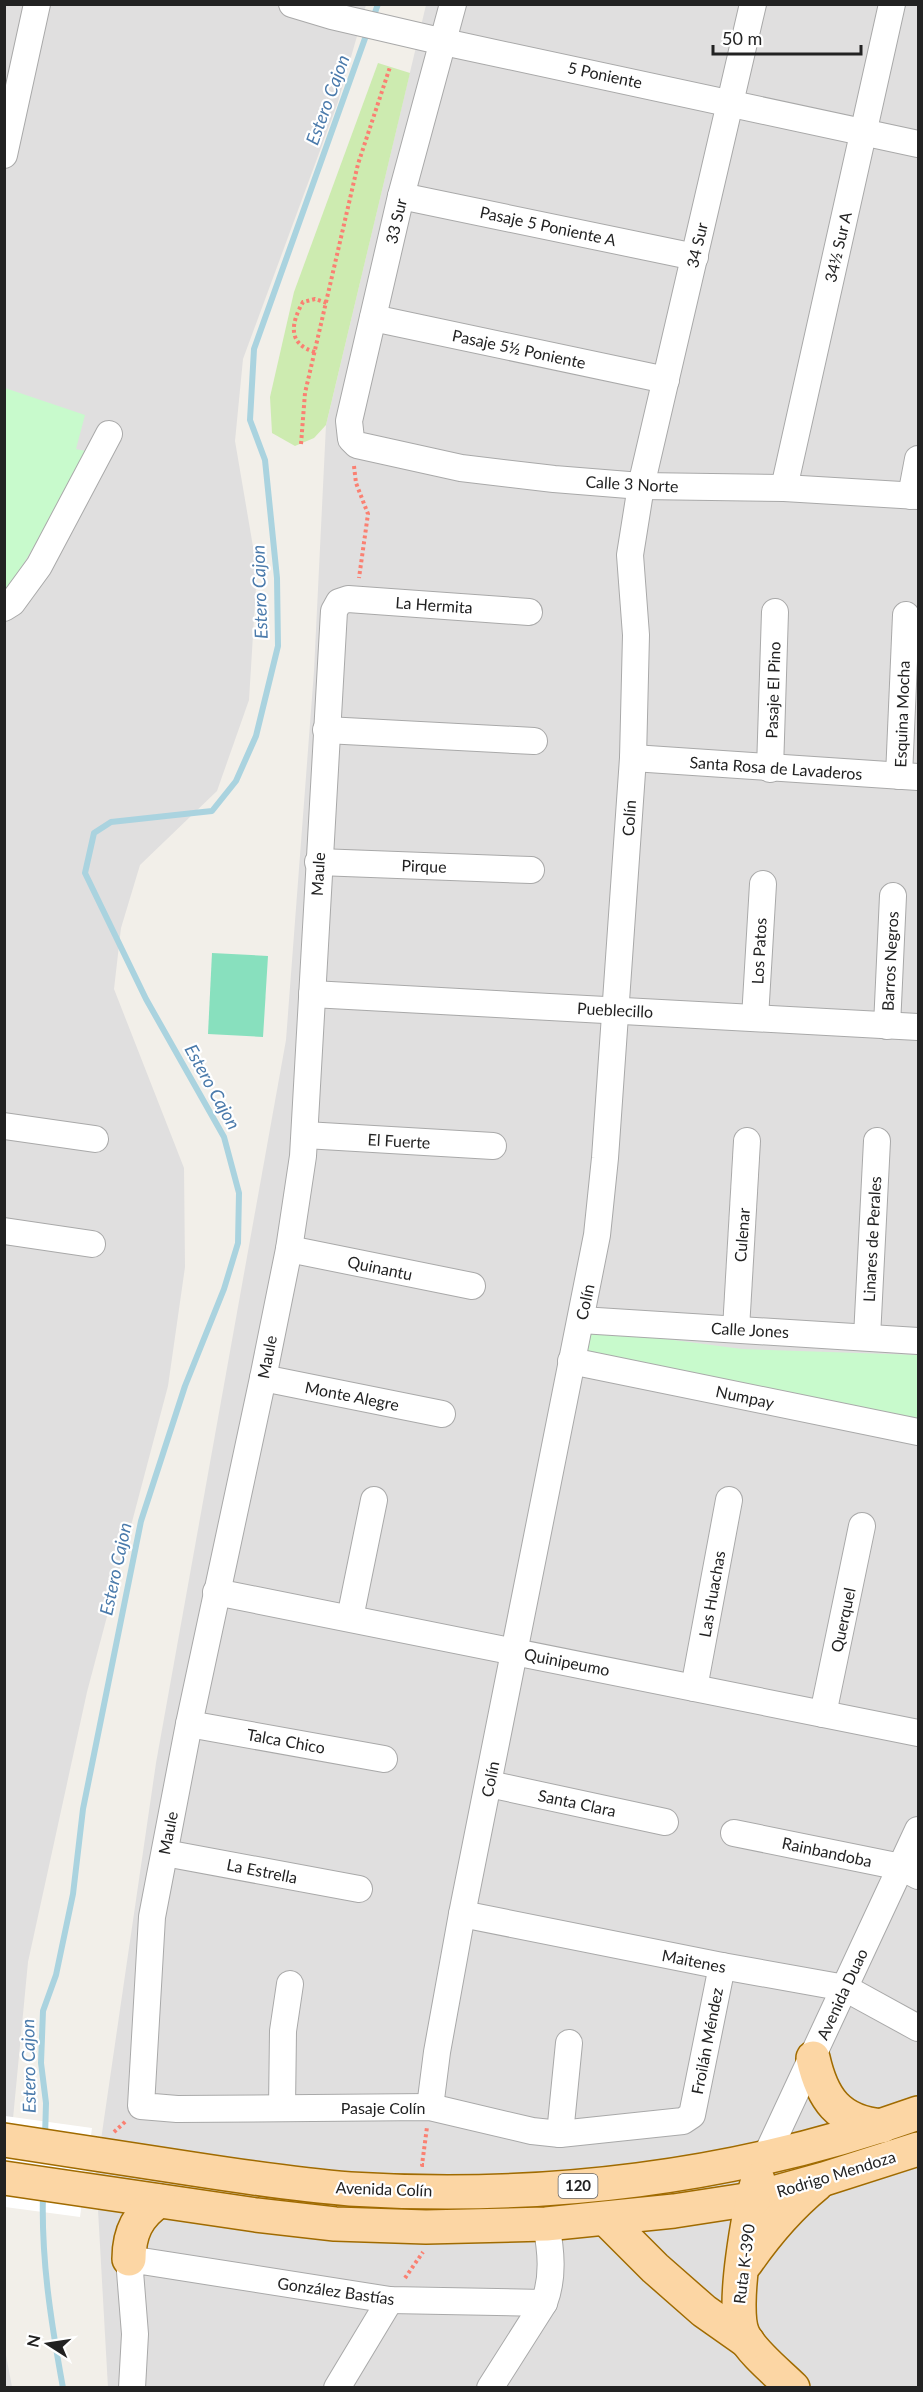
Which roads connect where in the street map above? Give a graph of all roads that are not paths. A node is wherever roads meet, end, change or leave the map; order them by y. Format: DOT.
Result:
graph roads {
  1 [pos="37,4"];
  2 [pos="292,4"];
  3 [pos="453,4"];
  4 [pos="753,4"];
  5 [pos="892,4"];
  6 [pos="444,42"];
  7 [pos="730,103"];
  8 [pos="864,132"];
  9 [pos="918,144"];
  10 [pos="4,154"];
  11 [pos="401,196"];
  12 [pos="694,257"];
  13 [pos="373,318"];
  14 [pos="666,380"];
  15 [pos="109,434"];
  16 [pos="351,439"];
  17 [pos="918,459"];
  18 [pos="641,486"];
  19 [pos="784,488"];
  20 [pos="915,496"];
  21 [pos="339,602"];
  22 [pos="4,608"];
  23 [pos="529,612"];
  24 [pos="776,612"];
  25 [pos="906,615"];
  26 [pos="326,730"];
  27 [pos="534,741"];
  28 [pos="633,758"];
  29 [pos="770,769"];
  30 [pos="909,777"];
  31 [pos="318,862"];
  32 [pos="531,870"];
  33 [pos="763,884"];
  34 [pos="893,896"];
  35 [pos="312,994"];
  36 [pos="616,1011"];
  37 [pos="755,1017"];
  38 [pos="887,1026"];
  39 [pos="918,1028"];
  40 [pos="4,1126"];
  41 [pos="304,1135"];
  42 [pos="95,1139"];
  43 [pos="747,1141"];
  44 [pos="877,1141"];
  45 [pos="493,1146"];
  46 [pos="4,1232"];
  47 [pos="92,1244"];
  48 [pos="288,1249"];
  49 [pos="472,1286"];
  50 [pos="581,1320"];
  51 [pos="736,1329"];
  52 [pos="867,1337"];
  53 [pos="918,1341"];
  54 [pos="571,1361"];
  55 [pos="263,1378"];
  56 [pos="442,1414"];
  57 [pos="918,1432"];
  58 [pos="374,1500"];
  59 [pos="729,1500"];
  60 [pos="862,1526"];
  61 [pos="216,1592"];
  62 [pos="350,1618"];
  63 [pos="515,1652"];
  64 [pos="694,1688"];
  65 [pos="823,1714"];
  66 [pos="189,1724"];
  67 [pos="918,1733"];
  68 [pos="384,1759"];
  69 [pos="489,1784"];
  70 [pos="664,1822"];
  71 [pos="918,1830"];
  72 [pos="734,1833"];
  73 [pos="165,1853"];
  74 [pos="910,1872"];
  75 [pos="359,1889"];
  76 [pos="462,1914"];
  77 [pos="722,1966"];
  78 [pos="290,1984"];
  79 [pos="845,1988"];
  80 [pos="918,2028"];
  81 [pos="569,2043"];
  82 [pos="813,2058"];
  83 [pos="141,2106"];
  84 [pos="430,2107"];
  85 [pos="282,2108"];
  86 [pos="918,2113"];
  87 [pos="693,2115"];
  88 [pos="882,2126"];
  89 [pos="561,2134"];
  90 [pos="4,2140"];
  91 [pos="918,2149"];
  92 [pos="765,2158"];
  93 [pos="4,2178"];
  94 [pos="824,2179"];
  95 [pos="310,2185"];
  96 [pos="752,2199"];
  97 [pos="159,2201"];
  98 [pos="290,2219"];
  99 [pos="606,2219"];
  100 [pos="546,2224"];
  101 [pos="129,2259"];
  102 [pos="743,2267"];
  103 [pos="390,2300"];
  104 [pos="544,2303"];
  105 [pos="748,2342"];
  106 [pos="132,2388"];
  107 [pos="337,2388"];
  108 [pos="490,2388"];
  109 [pos="793,2388"];
  1 -- 10 [label="street"];
  2 -- 6 [label="street, 5 Poniente"];
  3 -- 6 [label="street, 33 Sur"];
  4 -- 7 [label="street, 34 Sur"];
  5 -- 8 [label="street, 34½ Sur A"];
  6 -- 7 [label="street, 5 Poniente"];
  6 -- 11 [label="street, 33 Sur"];
  7 -- 8 [label="street, 5 Poniente"];
  7 -- 12 [label="street, 34 Sur"];
  8 -- 9 [label="street, 5 Poniente"];
  8 -- 19 [label="street, 34½ Sur A"];
  11 -- 12 [label="street, Pasaje 5 Poniente A"];
  11 -- 13 [label="street, 33 Sur"];
  12 -- 14 [label="street, 34 Sur"];
  13 -- 14 [label="street, Pasaje 5½ Poniente"];
  13 -- 16 [label="street, 33 Sur"];
  14 -- 18 [label="street, 34 Sur"];
  15 -- 22 [label="street"];
  16 -- 18 [label="street, Calle 3 Norte"];
  17 -- 20 [label="street"];
  18 -- 19 [label="street, Calle 3 Norte"];
  18 -- 28 [label="street, Colín"];
  19 -- 20 [label="street, Calle 3 Norte"];
  21 -- 23 [label="street, La Hermita"];
  21 -- 26 [label="street, Maule"];
  24 -- 29 [label="street, Pasaje El Pino"];
  25 -- 30 [label="street, Esquina Mocha"];
  26 -- 27 [label="street"];
  26 -- 31 [label="street, Maule"];
  28 -- 29 [label="street, Santa Rosa de Lavaderos"];
  28 -- 36 [label="street, Colín"];
  29 -- 30 [label="street, Santa Rosa de Lavaderos"];
  31 -- 32 [label="street, Pirque"];
  31 -- 35 [label="street, Maule"];
  33 -- 37 [label="street, Los Patos"];
  34 -- 38 [label="street, Barros Negros"];
  35 -- 36 [label="street, Pueblecillo"];
  35 -- 41 [label="street, Maule"];
  36 -- 37 [label="street, Pueblecillo"];
  36 -- 50 [label="street, Colín"];
  37 -- 38 [label="street, Pueblecillo"];
  38 -- 39 [label="street, Pueblecillo"];
  40 -- 42 [label="street"];
  41 -- 45 [label="street, El Fuerte"];
  41 -- 48 [label="street, Maule"];
  43 -- 51 [label="street, Culenar"];
  44 -- 52 [label="street, Linares de Perales"];
  46 -- 47 [label="street"];
  48 -- 49 [label="street, Quinantu"];
  48 -- 55 [label="street, Maule"];
  50 -- 51 [label="street, Calle Jones"];
  50 -- 54 [label="street, Colín"];
  51 -- 52 [label="street, Calle Jones"];
  52 -- 53 [label="street, Calle Jones"];
  54 -- 57 [label="street, Numpay"];
  54 -- 63 [label="street, Colín"];
  55 -- 56 [label="street, Monte Alegre"];
  55 -- 61 [label="street, Maule"];
  58 -- 62 [label="street"];
  59 -- 64 [label="street, Las Huachas"];
  60 -- 65 [label="street, Querquel"];
  61 -- 62 [label="street, Quinipeumo"];
  61 -- 66 [label="street, Maule"];
  62 -- 63 [label="street, Quinipeumo"];
  63 -- 64 [label="street, Quinipeumo"];
  63 -- 69 [label="street, Colín"];
  64 -- 65 [label="street, Quinipeumo"];
  65 -- 67 [label="street, Quinipeumo"];
  66 -- 68 [label="street, Talca Chico"];
  66 -- 73 [label="street, Maule"];
  69 -- 70 [label="street, Santa Clara"];
  69 -- 76 [label="street, Colín"];
  71 -- 74 [label="street, Avenida Duao"];
  72 -- 74 [label="street, Rainbandoba"];
  73 -- 75 [label="street, La Estrella"];
  73 -- 83 [label="street, Maule"];
  74 -- 79 [label="street, Avenida Duao"];
  76 -- 77 [label="street, Maitenes"];
  76 -- 84 [label="street, Colín"];
  77 -- 79 [label="street, Maitenes"];
  77 -- 87 [label="street, Froilán Méndez"];
  78 -- 85 [label="street"];
  79 -- 80 [label="street, Maitenes"];
  79 -- 82 [label="street, Avenida Duao"];
  81 -- 89 [label="street"];
  82 -- 88 [label="main road"];
  82 -- 92 [label="street, Avenida Duao"];
  83 -- 85 [label="street, Pasaje Colín"];
  84 -- 85 [label="street, Pasaje Colín"];
  84 -- 89 [label="street, Pasaje Colín"];
  86 -- 88 [label="main road, Rodrigo Mendoza / 120"];
  87 -- 89 [label="street, Pasaje Colín"];
  88 -- 92 [label="main road, Rodrigo Mendoza / 120"];
  90 -- 95 [label="main road, Avenida Colín / 120"];
  91 -- 94 [label="main road, Rodrigo Mendoza / 120"];
  92 -- 95 [label="main road, Avenida Colín / 120"];
  92 -- 96 [label="main road, Ruta K-390"];
  93 -- 97 [label="main road, 120"];
  94 -- 96 [label="main road, Rodrigo Mendoza / 120"];
  94 -- 102 [label="main road"];
  95 -- 98 [label="main road"];
  96 -- 99 [label="main road, 120"];
  96 -- 102 [label="main road, Ruta K-390"];
  97 -- 98 [label="main road, 120"];
  97 -- 101 [label="main road"];
  98 -- 100 [label="main road, 120"];
  99 -- 100 [label="main road, 120"];
  99 -- 105 [label="main road"];
  100 -- 104 [label="street"];
  101 -- 103 [label="street, González Bastías"];
  101 -- 106 [label="street"];
  102 -- 105 [label="main road, Ruta K-390"];
  103 -- 104 [label="street, González Bastías"];
  103 -- 107 [label="street"];
  104 -- 108 [label="street"];
  105 -- 109 [label="main road, Ruta K-390"];
}
